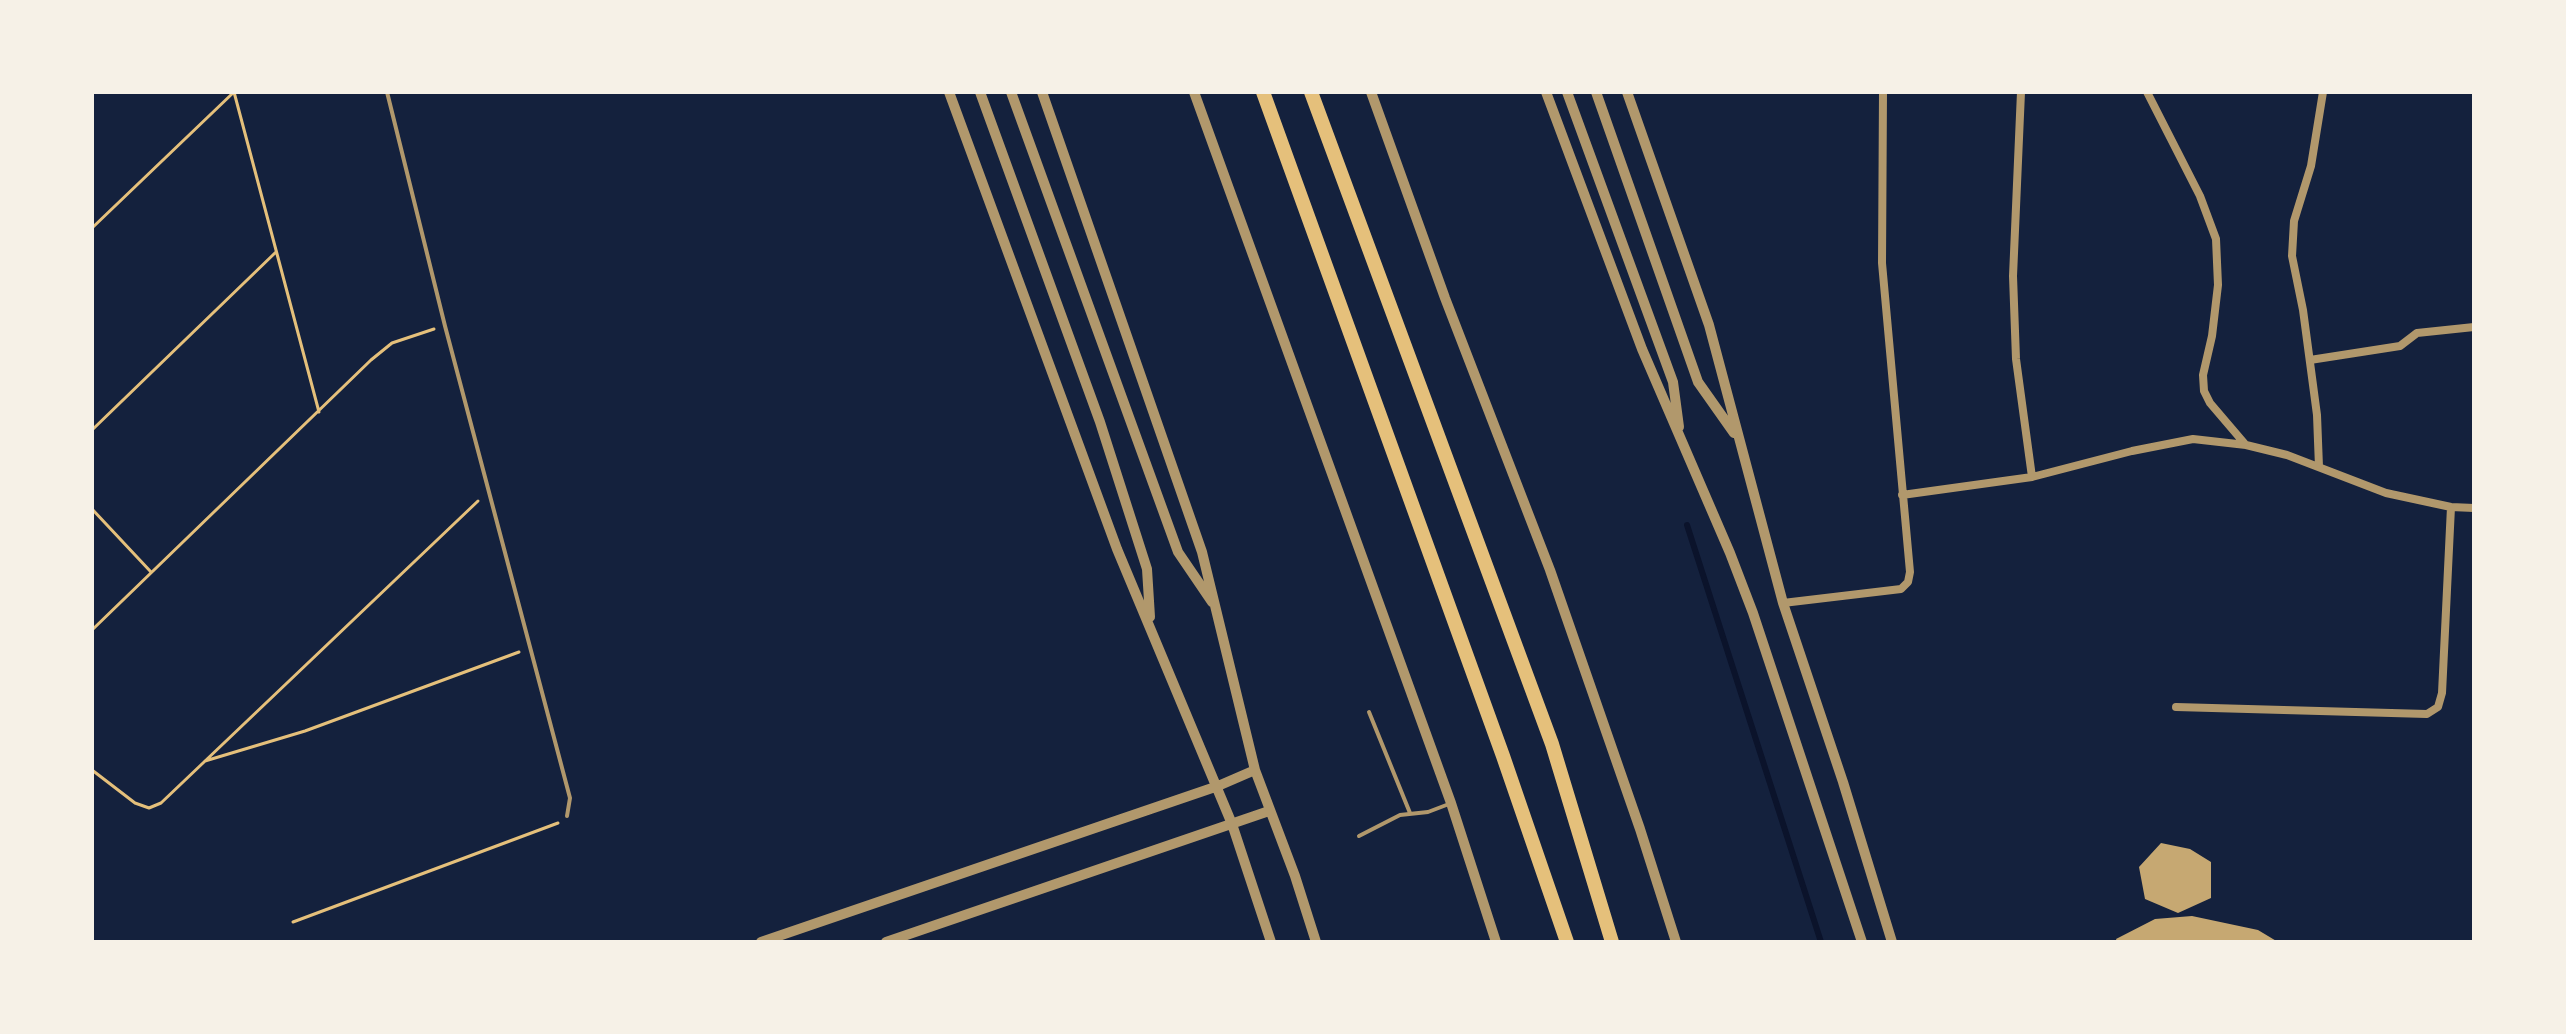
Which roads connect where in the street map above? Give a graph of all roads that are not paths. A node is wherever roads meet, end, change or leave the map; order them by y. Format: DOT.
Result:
graph roads {
  1 [pos="387,92"];
  2 [pos="949,92"];
  3 [pos="980,92"];
  4 [pos="1011,92"];
  5 [pos="1042,92"];
  6 [pos="1194,92"];
  7 [pos="1263,92"];
  8 [pos="1311,92"];
  9 [pos="1371,92"];
  10 [pos="1546,92"];
  11 [pos="1567,92"];
  12 [pos="1596,92"];
  13 [pos="1627,92"];
  14 [pos="1883,92"];
  15 [pos="2021,92"];
  16 [pos="2147,92"];
  17 [pos="2323,92"];
  18 [pos="2474,327"];
  19 [pos="2310,360"];
  20 [pos="1740,440"];
  21 [pos="1681,441"];
  22 [pos="2246,445"];
  23 [pos="2319,467"];
  24 [pos="2032,477"];
  25 [pos="1902,495"];
  26 [pos="2451,507"];
  27 [pos="2474,508"];
  28 [pos="1783,603"];
  29 [pos="1215,607"];
  30 [pos="1150,627"];
  31 [pos="2176,707"];
  32 [pos="1369,712"];
  33 [pos="1255,770"];
  34 [pos="1218,786"];
  35 [pos="1451,803"];
  36 [pos="1269,811"];
  37 [pos="1410,813"];
  38 [pos="567,816"];
  39 [pos="1232,824"];
  40 [pos="1359,836"];
  41 [pos="761,942"];
  42 [pos="886,942"];
  43 [pos="1271,942"];
  44 [pos="1316,942"];
  45 [pos="1496,942"];
  46 [pos="1567,942"];
  47 [pos="1612,942"];
  48 [pos="1676,942"];
  49 [pos="1862,942"];
  50 [pos="1892,942"];
  1 -- 38 [label="lane"];
  2 -- 30 [label="street"];
  3 -- 30 [label="street"];
  4 -- 29 [label="street"];
  5 -- 29 [label="street"];
  6 -- 35 [label="street"];
  7 -- 46 [label="highway"];
  8 -- 47 [label="highway"];
  9 -- 48 [label="street"];
  10 -- 21 [label="street"];
  11 -- 21 [label="street"];
  12 -- 20 [label="street"];
  13 -- 20 [label="street"];
  14 -- 25 [label="street"];
  15 -- 24 [label="street"];
  16 -- 22 [label="street"];
  17 -- 19 [label="street"];
  18 -- 19 [label="street"];
  19 -- 23 [label="street"];
  20 -- 28 [label="street"];
  21 -- 49 [label="street"];
  22 -- 23 [label="street"];
  22 -- 24 [label="street"];
  23 -- 26 [label="street"];
  24 -- 25 [label="street"];
  25 -- 28 [label="street"];
  26 -- 27 [label="street"];
  26 -- 31 [label="street"];
  28 -- 50 [label="street"];
  29 -- 33 [label="street"];
  30 -- 34 [label="street"];
  32 -- 37 [label="lane"];
  33 -- 34 [label="street"];
  33 -- 36 [label="street"];
  34 -- 39 [label="street"];
  34 -- 41 [label="street"];
  35 -- 37 [label="lane"];
  35 -- 45 [label="street"];
  36 -- 39 [label="street"];
  36 -- 44 [label="street"];
  37 -- 40 [label="lane"];
  39 -- 42 [label="street"];
  39 -- 43 [label="street"];
}
